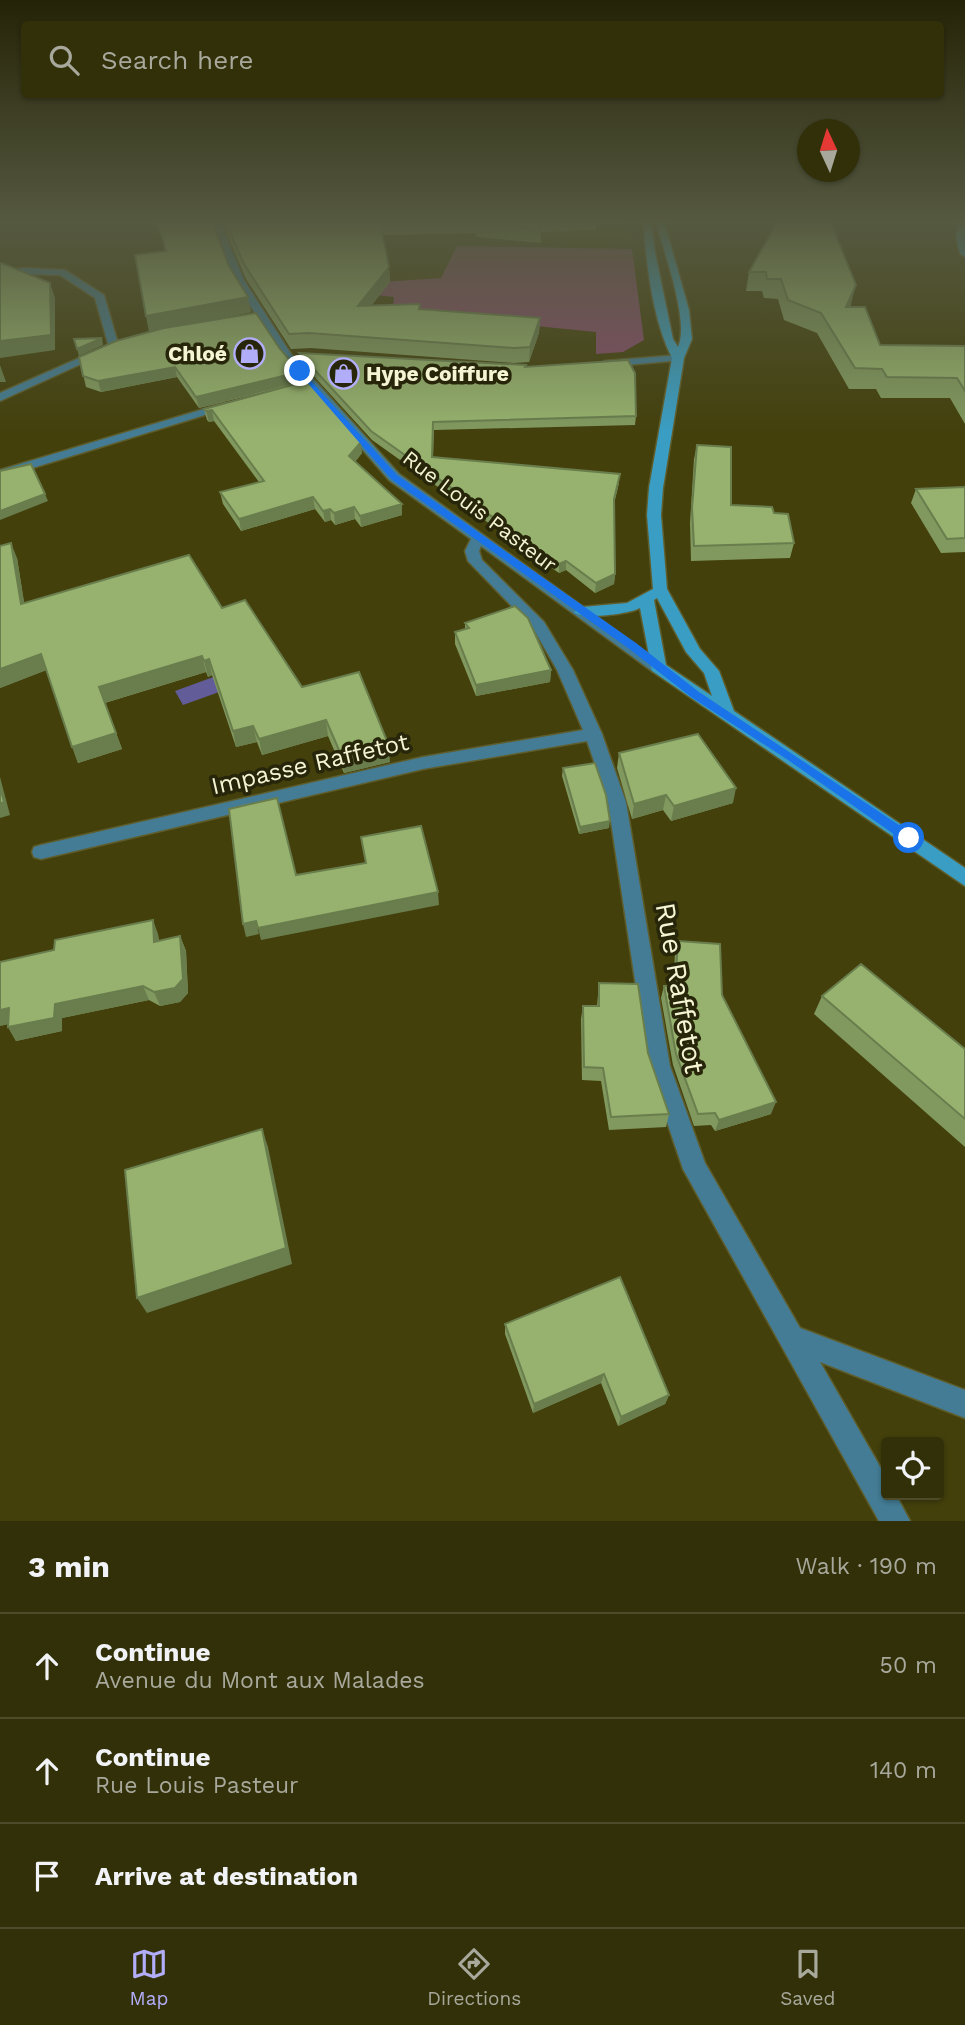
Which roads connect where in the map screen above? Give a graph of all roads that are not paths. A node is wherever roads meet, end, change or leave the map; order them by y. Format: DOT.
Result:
graph roads {
  1 [pos="92,292"];
  2 [pos="244,292"];
  3 [pos="658,292"];
  4 [pos="679,292"];
  5 [pos="127,344"];
  6 [pos="114,348"];
  7 [pos="301,355"];
  8 [pos="287,356"];
  9 [pos="678,358"];
  10 [pos="593,365"];
  11 [pos="0,397"];
  12 [pos="242,402"];
  13 [pos="0,474"];
  14 [pos="478,538"];
  15 [pos="660,589"];
  16 [pos="646,600"];
  17 [pos="582,612"];
  18 [pos="658,667"];
  19 [pos="727,715"];
  20 [pos="593,734"];
  21 [pos="41,852"];
  22 [pos="965,878"];
  23 [pos="792,1338"];
  24 [pos="965,1404"];
  25 [pos="895,1521"];
  1 -- 6 [label="street"];
  2 -- 8 [label="street, Rue Louis Pasteur"];
  3 -- 9 [label="street"];
  4 -- 9 [label="street"];
  5 -- 6 [label="street"];
  6 -- 11 [label="street"];
  7 -- 8 [label="street"];
  8 -- 14 [label="street, Rue Louis Pasteur"];
  9 -- 10 [label="street"];
  9 -- 15 [label="street"];
  12 -- 13 [label="street"];
  14 -- 17 [label="street, Rue Louis Pasteur"];
  14 -- 20 [label="street, Rue Raffetot"];
  15 -- 16 [label="street"];
  15 -- 19 [label="street"];
  16 -- 17 [label="street"];
  16 -- 18 [label="street"];
  17 -- 18 [label="street, Rue Louis Pasteur"];
  18 -- 19 [label="street"];
  19 -- 22 [label="street"];
  20 -- 21 [label="street, Impasse Raffetot"];
  20 -- 23 [label="street, Rue Raffetot"];
  23 -- 24 [label="street"];
  23 -- 25 [label="street, Rue Raffetot"];
}
